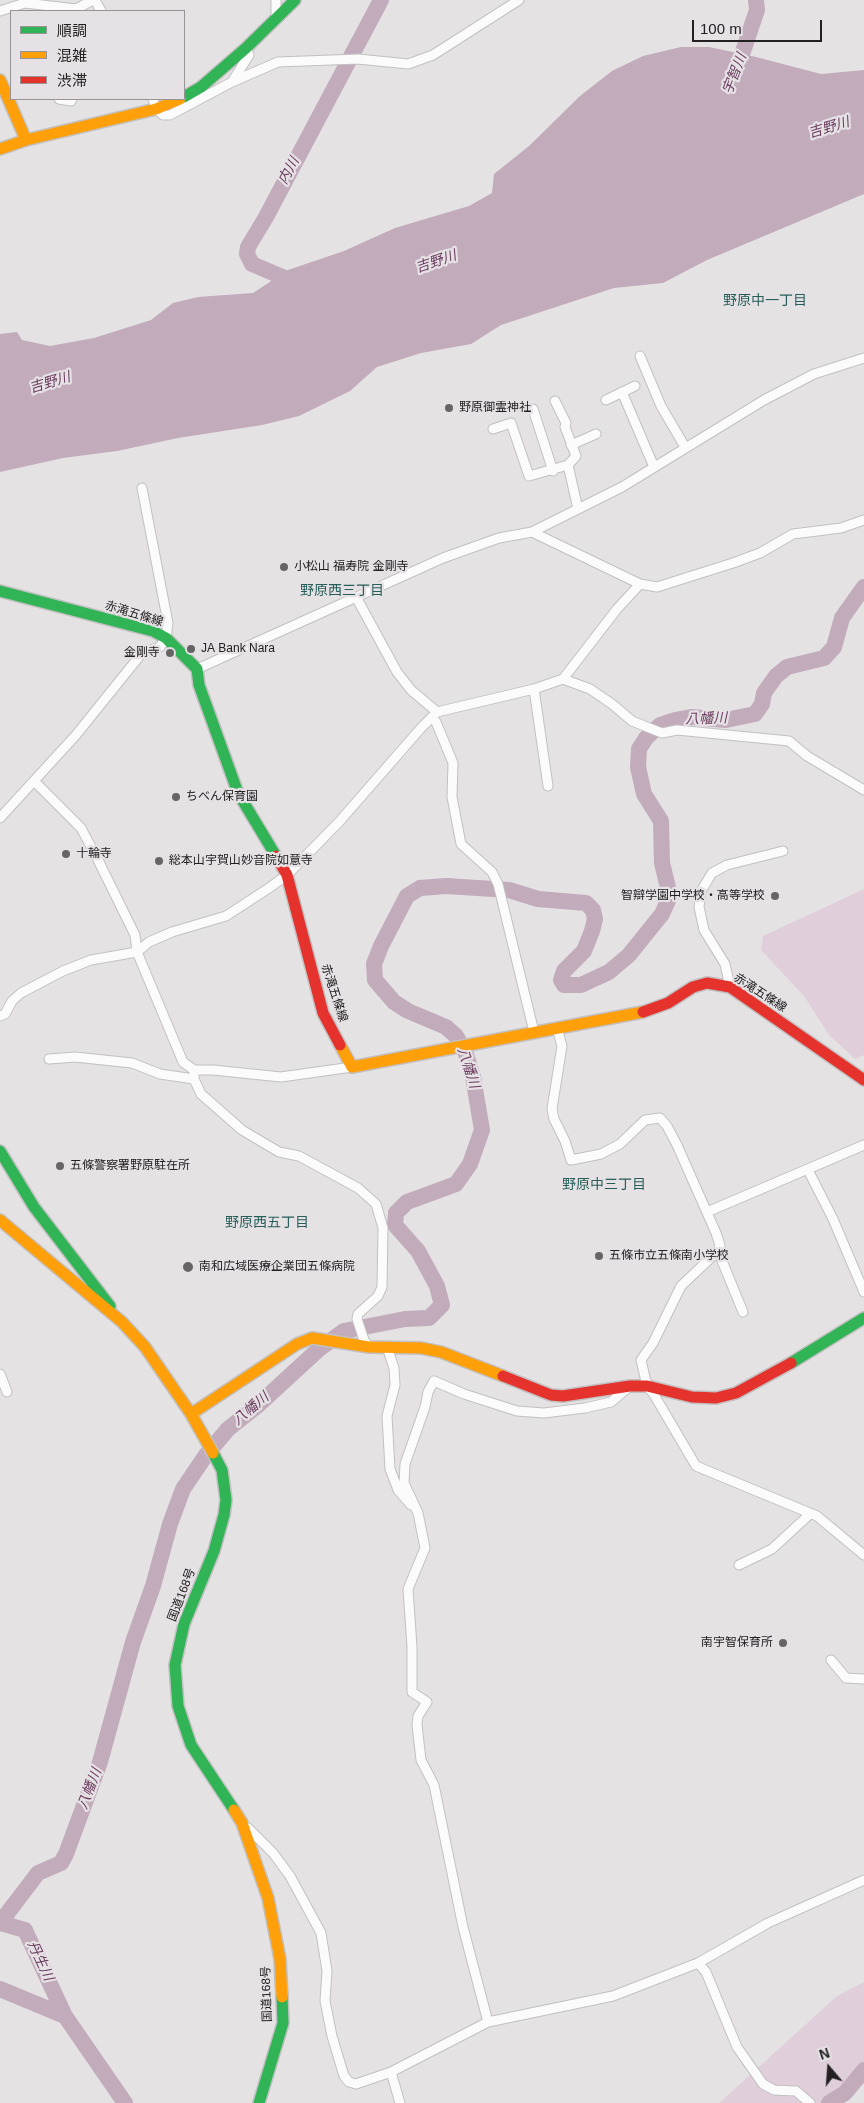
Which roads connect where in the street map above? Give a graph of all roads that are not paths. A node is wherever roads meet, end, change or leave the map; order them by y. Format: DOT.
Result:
graph roads {
  1 [pos="94,0"];
  2 [pos="276,0"];
  3 [pos="295,0"];
  4 [pos="519,0"];
  5 [pos="25,1"];
  6 [pos="49,9"];
  7 [pos="76,10"];
  8 [pos="0,11"];
  9 [pos="276,16"];
  10 [pos="246,48"];
  11 [pos="0,80"];
  12 [pos="232,82"];
  13 [pos="185,96"];
  14 [pos="175,100"];
  15 [pos="154,104"];
  16 [pos="26,140"];
  17 [pos="0,149"];
  18 [pos="640,356"];
  19 [pos="864,358"];
  20 [pos="635,386"];
  21 [pos="622,392"];
  22 [pos="606,400"];
  23 [pos="555,401"];
  24 [pos="532,409"];
  25 [pos="493,429"];
  26 [pos="596,434"];
  27 [pos="571,445"];
  28 [pos="685,447"];
  29 [pos="568,465"];
  30 [pos="654,467"];
  31 [pos="552,471"];
  32 [pos="142,488"];
  33 [pos="578,509"];
  34 [pos="864,520"];
  35 [pos="532,532"];
  36 [pos="640,584"];
  37 [pos="0,591"];
  38 [pos="356,597"];
  39 [pos="166,638"];
  40 [pos="197,670"];
  41 [pos="563,679"];
  42 [pos="534,690"];
  43 [pos="434,714"];
  44 [pos="34,781"];
  45 [pos="548,786"];
  46 [pos="864,790"];
  47 [pos="0,818"];
  48 [pos="783,851"];
  49 [pos="287,875"];
  50 [pos="138,952"];
  51 [pos="730,987"];
  52 [pos="0,1016"];
  53 [pos="557,1028"];
  54 [pos="534,1032"];
  55 [pos="50,1059"];
  56 [pos="352,1067"];
  57 [pos="194,1074"];
  58 [pos="864,1080"];
  59 [pos="864,1145"];
  60 [pos="0,1151"];
  61 [pos="808,1170"];
  62 [pos="707,1212"];
  63 [pos="0,1220"];
  64 [pos="718,1252"];
  65 [pos="864,1292"];
  66 [pos="743,1312"];
  67 [pos="864,1318"];
  68 [pos="122,1322"];
  69 [pos="358,1340"];
  70 [pos="387,1347"];
  71 [pos="0,1374"];
  72 [pos="630,1386"];
  73 [pos="647,1386"];
  74 [pos="7,1392"];
  75 [pos="191,1414"];
  76 [pos="418,1513"];
  77 [pos="810,1514"];
  78 [pos="864,1555"];
  79 [pos="739,1566"];
  80 [pos="831,1660"];
  81 [pos="864,1679"];
  82 [pos="242,1823"];
  83 [pos="864,1880"];
  84 [pos="698,1963"];
  85 [pos="488,2022"];
  86 [pos="390,2072"];
  87 [pos="259,2103"];
  88 [pos="400,2103"];
  89 [pos="810,2103"];
  1 -- 7 [label="street"];
  2 -- 9 [label="street"];
  3 -- 9 [label="main road"];
  4 -- 12 [label="street"];
  5 -- 6 [label="street"];
  5 -- 8 [label="street"];
  6 -- 7 [label="street"];
  9 -- 10 [label="main road"];
  10 -- 12 [label="street"];
  10 -- 13 [label="main road"];
  11 -- 16 [label="main road"];
  12 -- 15 [label="street"];
  14 -- 15 [label="main road"];
  15 -- 16 [label="main road"];
  16 -- 17 [label="main road"];
  18 -- 28 [label="street"];
  19 -- 28 [label="street"];
  20 -- 21 [label="street"];
  21 -- 22 [label="street"];
  21 -- 30 [label="street"];
  23 -- 27 [label="street"];
  24 -- 31 [label="street"];
  25 -- 31 [label="street"];
  26 -- 27 [label="street"];
  27 -- 29 [label="street"];
  28 -- 30 [label="street"];
  29 -- 31 [label="street"];
  29 -- 33 [label="street"];
  30 -- 33 [label="street"];
  32 -- 39 [label="street"];
  33 -- 35 [label="street"];
  34 -- 36 [label="street"];
  35 -- 36 [label="street"];
  35 -- 38 [label="street"];
  36 -- 41 [label="street"];
  37 -- 39 [label="main road, 赤滝五條線"];
  38 -- 40 [label="street"];
  38 -- 43 [label="street"];
  39 -- 40 [label="main road, 赤滝五條線"];
  39 -- 44 [label="street"];
  40 -- 49 [label="main road, 赤滝五條線"];
  41 -- 42 [label="street"];
  41 -- 46 [label="street"];
  42 -- 43 [label="street"];
  42 -- 45 [label="street"];
  43 -- 49 [label="street"];
  43 -- 54 [label="street"];
  44 -- 47 [label="street"];
  44 -- 50 [label="street"];
  48 -- 51 [label="street"];
  49 -- 50 [label="street"];
  49 -- 56 [label="main road, 赤滝五條線"];
  50 -- 52 [label="street"];
  50 -- 57 [label="street"];
  51 -- 53 [label="main road, 赤滝五條線"];
  51 -- 58 [label="main road, 赤滝五條線"];
  53 -- 54 [label="main road, 赤滝五條線"];
  53 -- 62 [label="street"];
  54 -- 56 [label="main road, 赤滝五條線"];
  55 -- 57 [label="street"];
  56 -- 57 [label="street"];
  57 -- 69 [label="street"];
  59 -- 61 [label="street"];
  60 -- 68 [label="main road"];
  61 -- 62 [label="street"];
  61 -- 65 [label="street"];
  62 -- 64 [label="street"];
  63 -- 68 [label="main road, 国道168号"];
  64 -- 66 [label="street"];
  64 -- 73 [label="street"];
  67 -- 73 [label="main road"];
  68 -- 75 [label="main road, 国道168号"];
  69 -- 70 [label="main road"];
  69 -- 75 [label="main road"];
  70 -- 72 [label="main road"];
  70 -- 76 [label="street"];
  71 -- 74 [label="street"];
  72 -- 73 [label="main road"];
  72 -- 76 [label="street"];
  73 -- 77 [label="street"];
  75 -- 82 [label="main road, 国道168号"];
  76 -- 85 [label="street"];
  77 -- 78 [label="street"];
  77 -- 79 [label="street"];
  80 -- 81 [label="street"];
  82 -- 86 [label="street"];
  82 -- 87 [label="main road, 国道168号"];
  83 -- 84 [label="street"];
  84 -- 85 [label="street"];
  84 -- 89 [label="street"];
  85 -- 86 [label="street"];
  86 -- 88 [label="street"];
}
